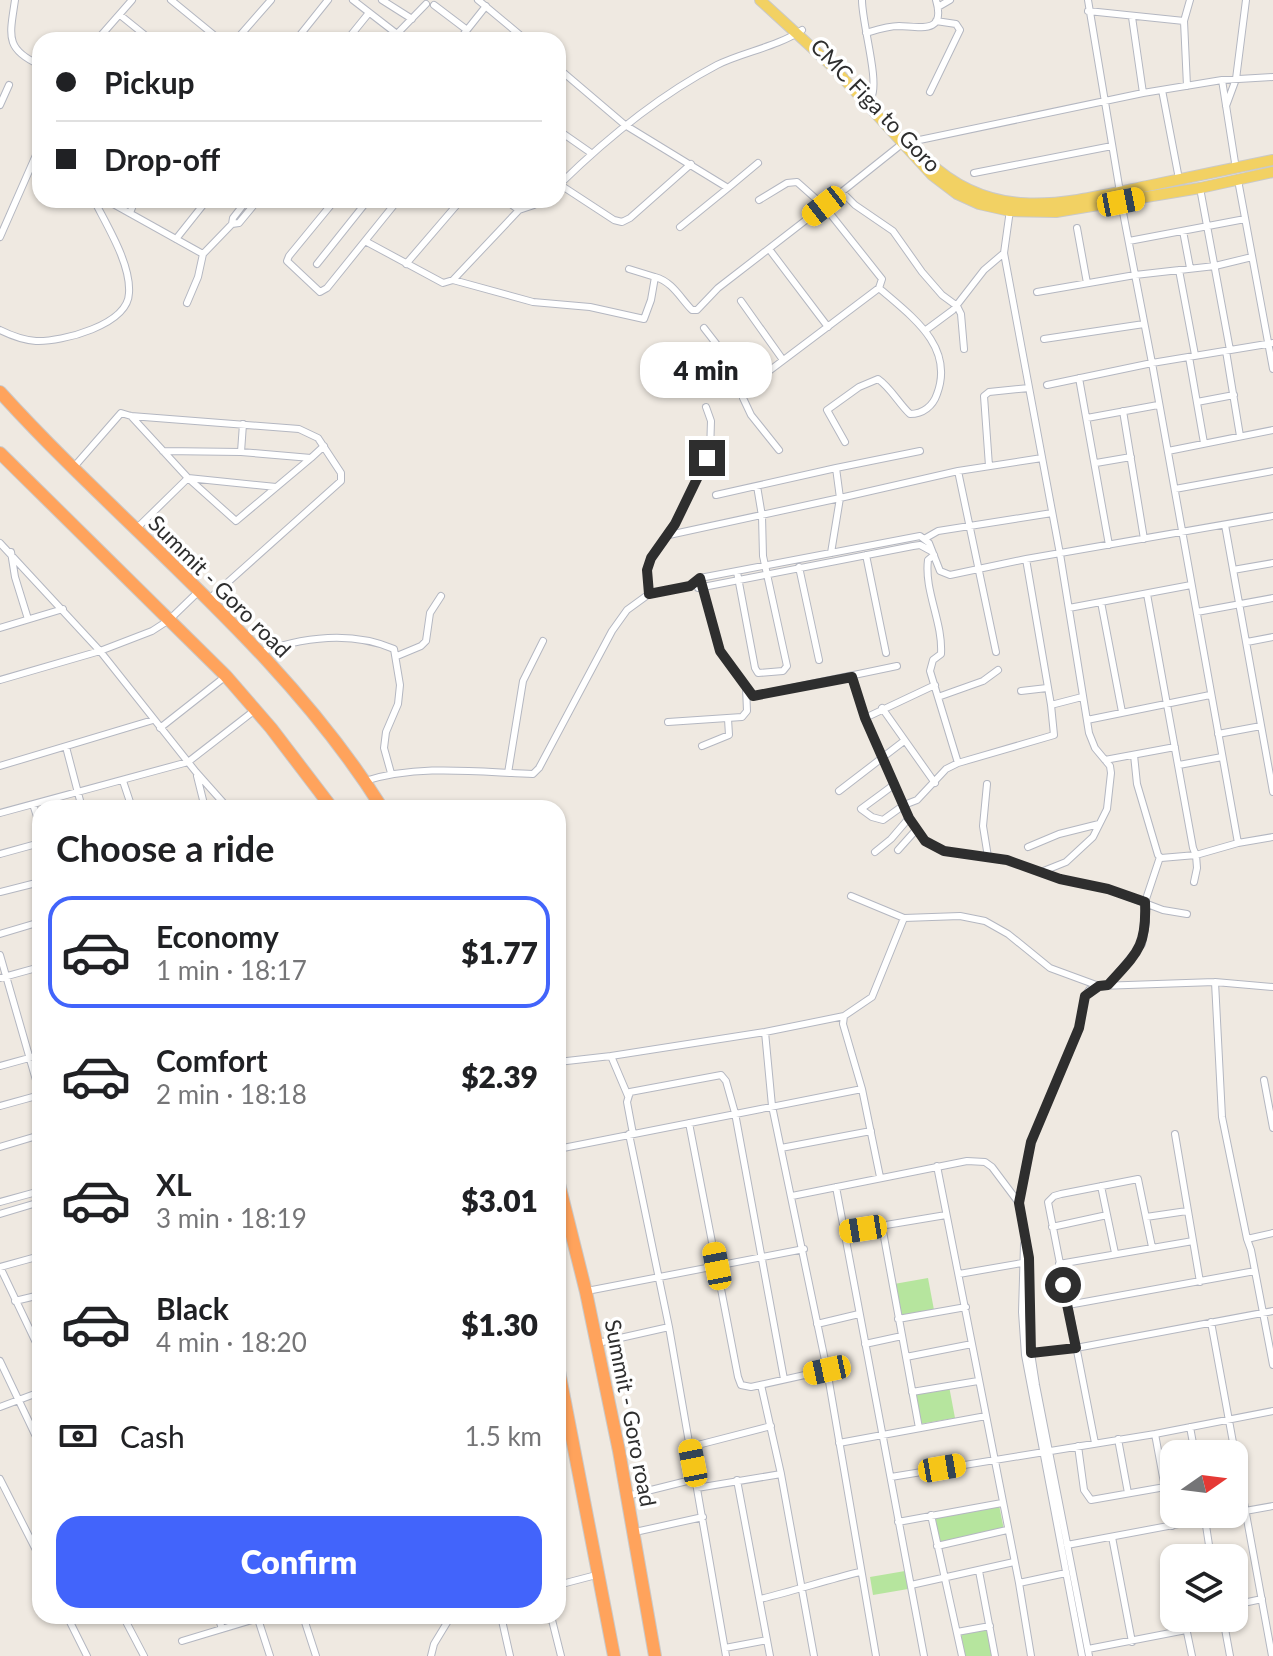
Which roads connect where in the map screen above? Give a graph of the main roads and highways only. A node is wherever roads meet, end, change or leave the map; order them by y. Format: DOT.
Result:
graph roads {
  1 [pos="760,0"];
  2 [pos="769,0"];
  3 [pos="799,32"];
  4 [pos="908,146"];
  5 [pos="1273,160"];
  6 [pos="1273,172"];
  7 [pos="1237,174"];
  8 [pos="1120,197"];
  9 [pos="0,392"];
  10 [pos="0,453"];
  11 [pos="326,800"];
  12 [pos="377,800"];
  13 [pos="566,1212"];
  14 [pos="566,1406"];
  15 [pos="614,1656"];
  16 [pos="655,1656"];
  1 -- 3 [label="main road"];
  2 -- 3 [label="main road, CMC Figa to Goro"];
  3 -- 4 [label="main road"];
  3 -- 4 [label="main road, CMC Figa to Goro"];
  4 -- 8 [label="main road, CMC Figa to Goro"];
  5 -- 7 [label="main road"];
  6 -- 7 [label="main road"];
  7 -- 8 [label="main road"];
  7 -- 8 [label="main road"];
  9 -- 12 [label="highway, Summit - Goro road"];
  10 -- 11 [label="highway"];
  13 -- 16 [label="highway, Summit - Goro road"];
  14 -- 15 [label="highway"];
}
